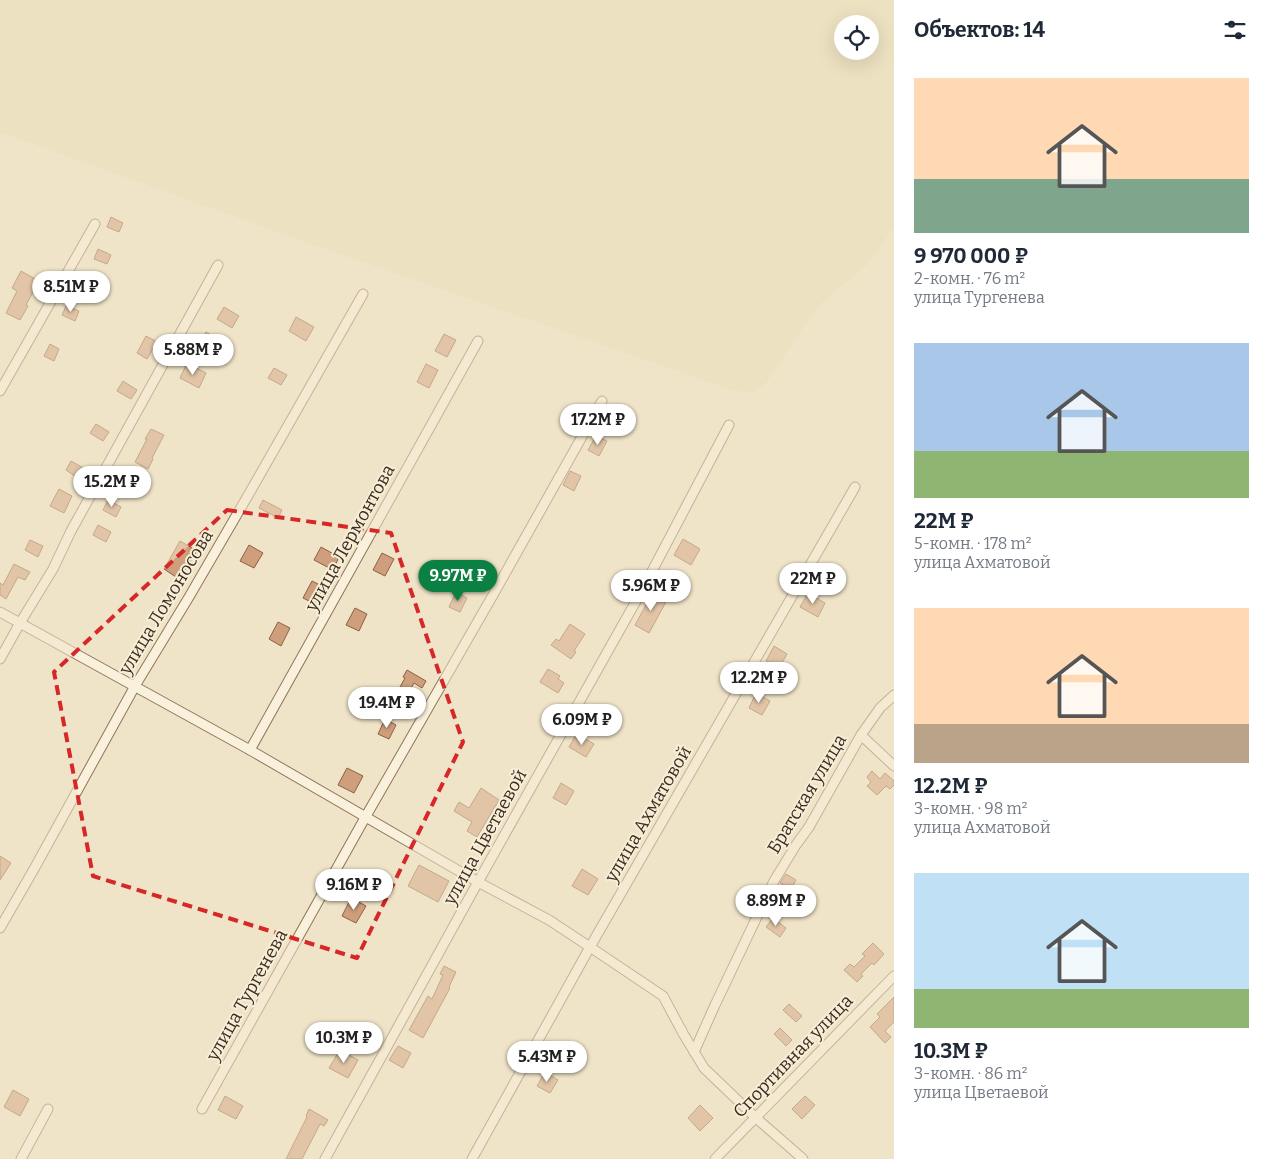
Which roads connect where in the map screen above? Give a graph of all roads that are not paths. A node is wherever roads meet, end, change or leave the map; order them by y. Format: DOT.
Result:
graph roads {
  1 [pos="95,224"];
  2 [pos="218,265"];
  3 [pos="363,294"];
  4 [pos="478,341"];
  5 [pos="0,391"];
  6 [pos="602,400"];
  7 [pos="729,425"];
  8 [pos="855,487"];
  9 [pos="0,612"];
  10 [pos="20,623"];
  11 [pos="0,659"];
  12 [pos="135,686"];
  13 [pos="894,695"];
  14 [pos="861,735"];
  15 [pos="250,750"];
  16 [pos="894,766"];
  17 [pos="366,816"];
  18 [pos="478,882"];
  19 [pos="0,928"];
  20 [pos="590,946"];
  21 [pos="894,976"];
  22 [pos="694,1052"];
  23 [pos="48,1109"];
  24 [pos="202,1109"];
  25 [pos="755,1117"];
  26 [pos="21,1159"];
  27 [pos="325,1159"];
  28 [pos="472,1159"];
  29 [pos="715,1159"];
  30 [pos="803,1159"];
  1 -- 5 [label="street"];
  2 -- 10 [label="street"];
  3 -- 12 [label="street, улица Ломоносова"];
  4 -- 15 [label="street, улица Лермонтова"];
  6 -- 17 [label="street, улица Тургенева"];
  7 -- 18 [label="street, улица Цветаевой"];
  8 -- 20 [label="street, улица Ахматовой"];
  9 -- 10 [label="street"];
  10 -- 11 [label="street"];
  10 -- 12 [label="street"];
  12 -- 15 [label="street"];
  12 -- 19 [label="street, улица Ломоносова"];
  13 -- 14 [label="street, Братская улица"];
  14 -- 16 [label="street"];
  14 -- 22 [label="street, Братская улица"];
  15 -- 17 [label="street"];
  17 -- 18 [label="street"];
  17 -- 24 [label="street, улица Тургенева"];
  18 -- 20 [label="street"];
  18 -- 27 [label="street, улица Цветаевой"];
  20 -- 22 [label="street"];
  20 -- 28 [label="street, улица Ахматовой"];
  21 -- 25 [label="street, Спортивная улица"];
  22 -- 25 [label="street"];
  23 -- 26 [label="street"];
  25 -- 29 [label="street, Спортивная улица"];
  25 -- 30 [label="street"];
}
